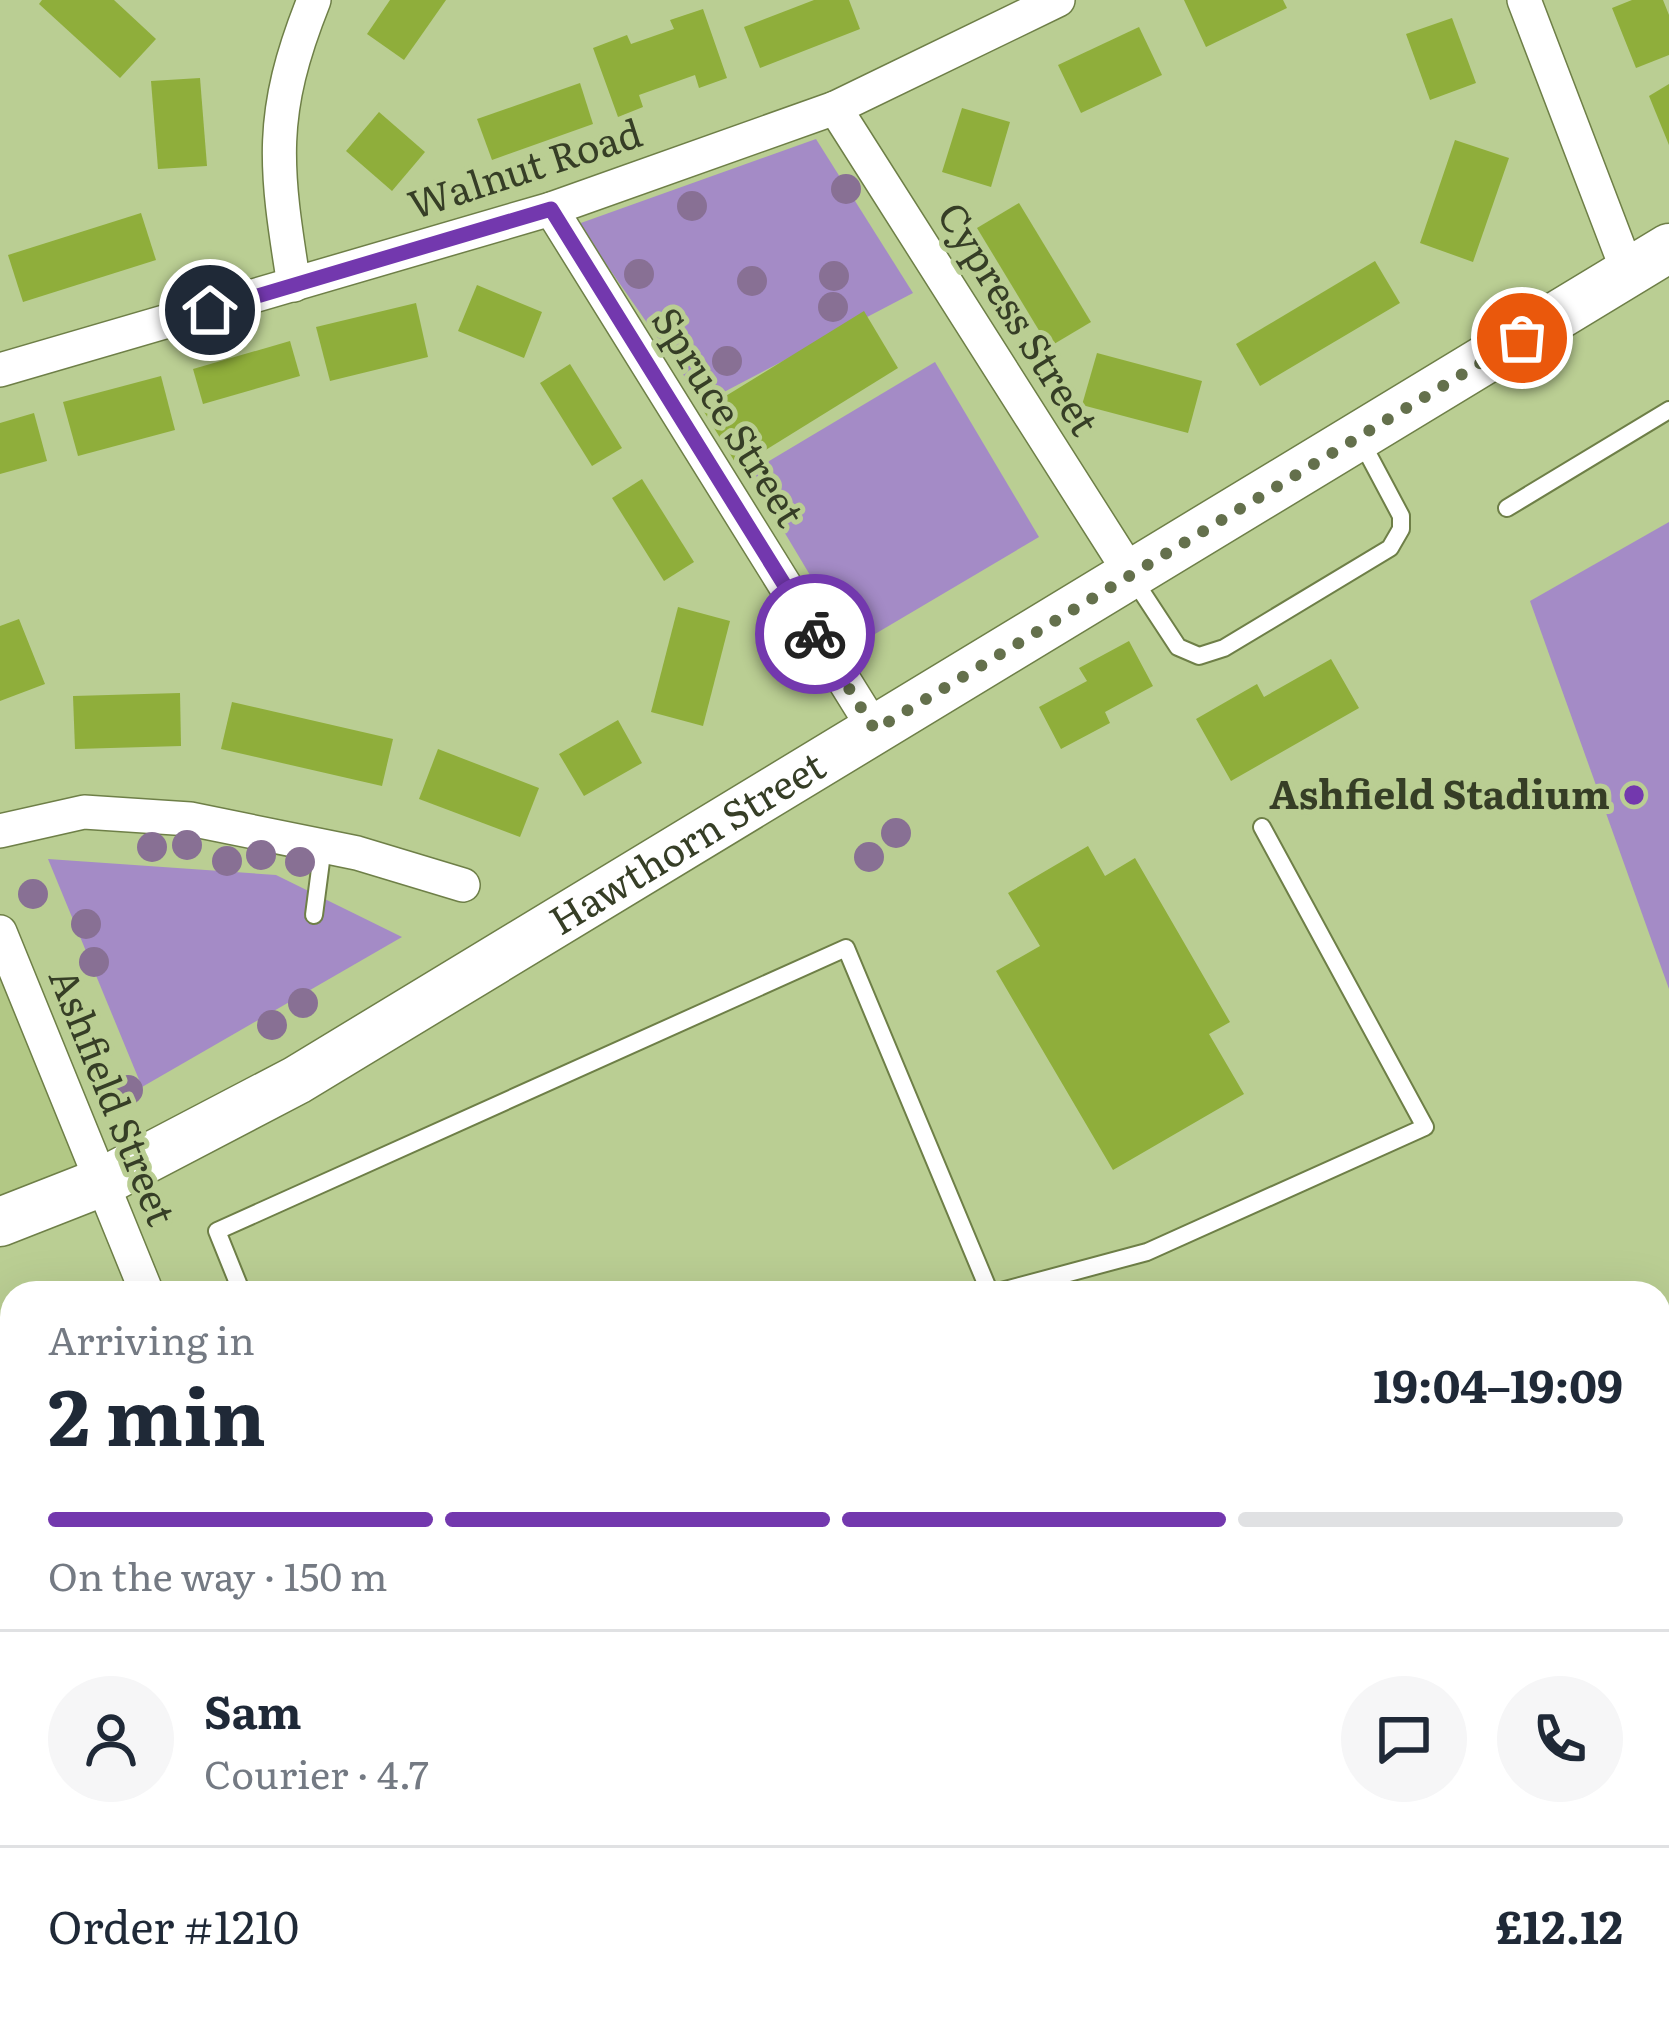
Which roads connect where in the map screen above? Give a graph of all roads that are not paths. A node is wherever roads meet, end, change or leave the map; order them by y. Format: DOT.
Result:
graph roads {
  1 [pos="314,0"];
  2 [pos="1058,0"];
  3 [pos="1524,0"];
  4 [pos="836,108"];
  5 [pos="551,209"];
  6 [pos="1658,258"];
  7 [pos="294,285"];
  8 [pos="0,370"];
  9 [pos="1669,410"];
  10 [pos="1359,437"];
  11 [pos="1507,508"];
  12 [pos="1130,574"];
  13 [pos="875,730"];
  14 [pos="1262,827"];
  15 [pos="0,831"];
  16 [pos="323,846"];
  17 [pos="463,885"];
  18 [pos="314,915"];
  19 [pos="0,932"];
  20 [pos="102,1182"];
  21 [pos="0,1222"];
  22 [pos="142,1281"];
  23 [pos="237,1281"];
  24 [pos="987,1281"];
  25 [pos="1037,1281"];
  1 -- 7 [label="street"];
  2 -- 4 [label="street, Walnut Road"];
  3 -- 6 [label="street"];
  4 -- 5 [label="street, Walnut Road"];
  4 -- 12 [label="street, Cypress Street"];
  5 -- 7 [label="street, Walnut Road"];
  5 -- 13 [label="street, Spruce Street"];
  6 -- 10 [label="main road, Hawthorn Street"];
  7 -- 8 [label="street, Walnut Road"];
  9 -- 11 [label="lane"];
  10 -- 12 [label="main road, Hawthorn Street"];
  10 -- 12 [label="lane"];
  12 -- 13 [label="main road, Hawthorn Street"];
  13 -- 20 [label="main road, Hawthorn Street"];
  14 -- 25 [label="lane"];
  15 -- 16 [label="street"];
  16 -- 17 [label="street"];
  16 -- 18 [label="lane"];
  19 -- 20 [label="street, Ashfield Street"];
  20 -- 21 [label="main road, Hawthorn Street"];
  20 -- 22 [label="street, Ashfield Street"];
  23 -- 24 [label="lane"];
}
